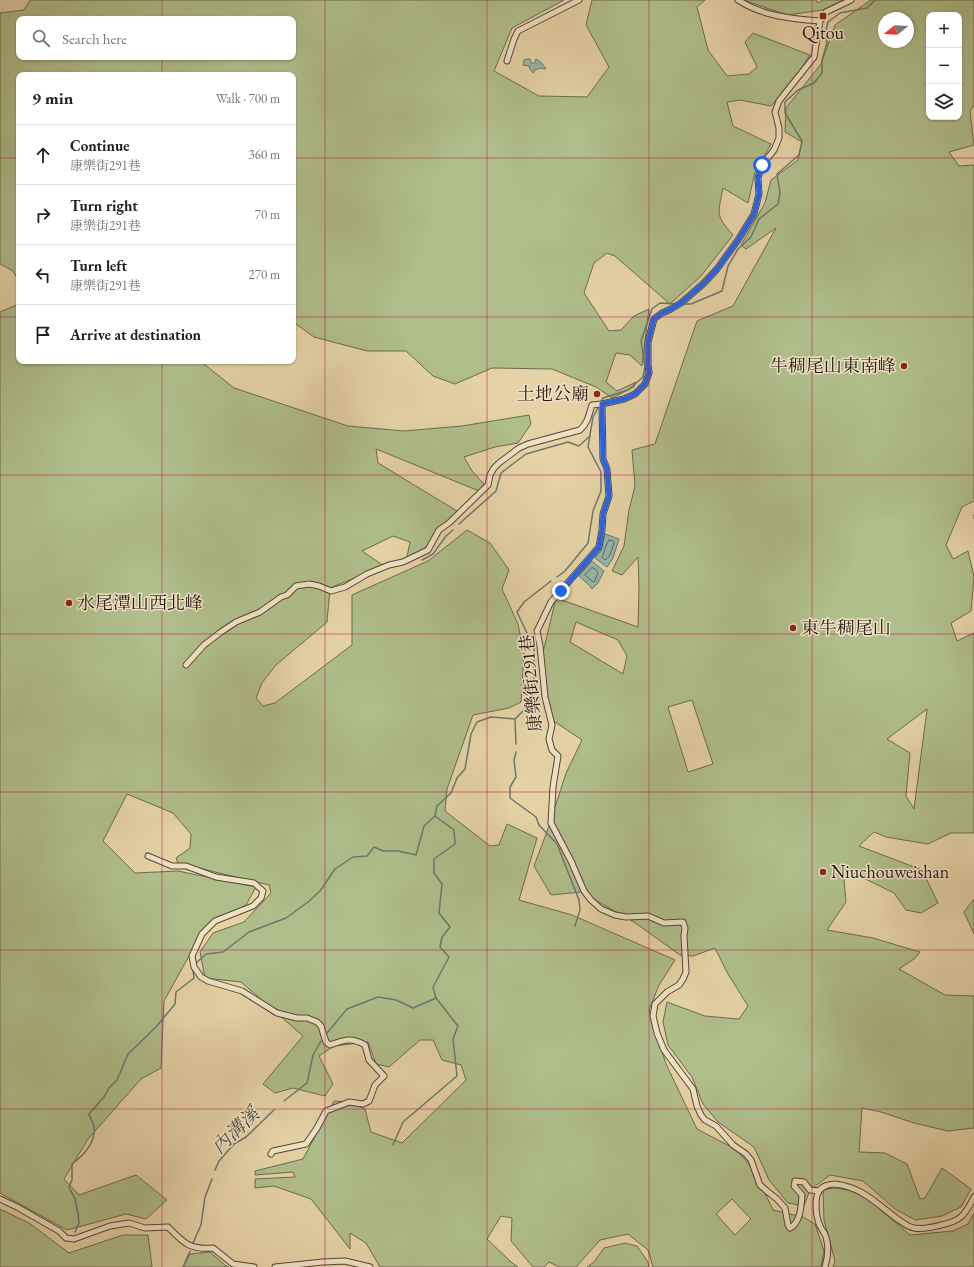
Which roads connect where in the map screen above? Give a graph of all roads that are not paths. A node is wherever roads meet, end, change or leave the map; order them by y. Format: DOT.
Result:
graph roads {
  1 [pos="579,0"];
  2 [pos="738,0"];
  3 [pos="851,0"];
  4 [pos="820,21"];
  5 [pos="507,61"];
  6 [pos="602,404"];
  7 [pos="186,665"];
  8 [pos="148,856"];
  9 [pos="271,1154"];
  10 [pos="819,1191"];
  11 [pos="974,1197"];
  12 [pos="0,1199"];
  13 [pos="254,1267"];
  14 [pos="275,1267"];
  15 [pos="370,1267"];
  16 [pos="825,1267"];
  1 -- 5 [label="street"];
  2 -- 4 [label="street"];
  3 -- 4 [label="street"];
  4 -- 6 [label="street"];
  6 -- 7 [label="street"];
  6 -- 10 [label="street, 康樂街291巷"];
  8 -- 9 [label="street"];
  10 -- 11 [label="street"];
  10 -- 16 [label="street"];
  12 -- 13 [label="street"];
  14 -- 15 [label="street"];
}
